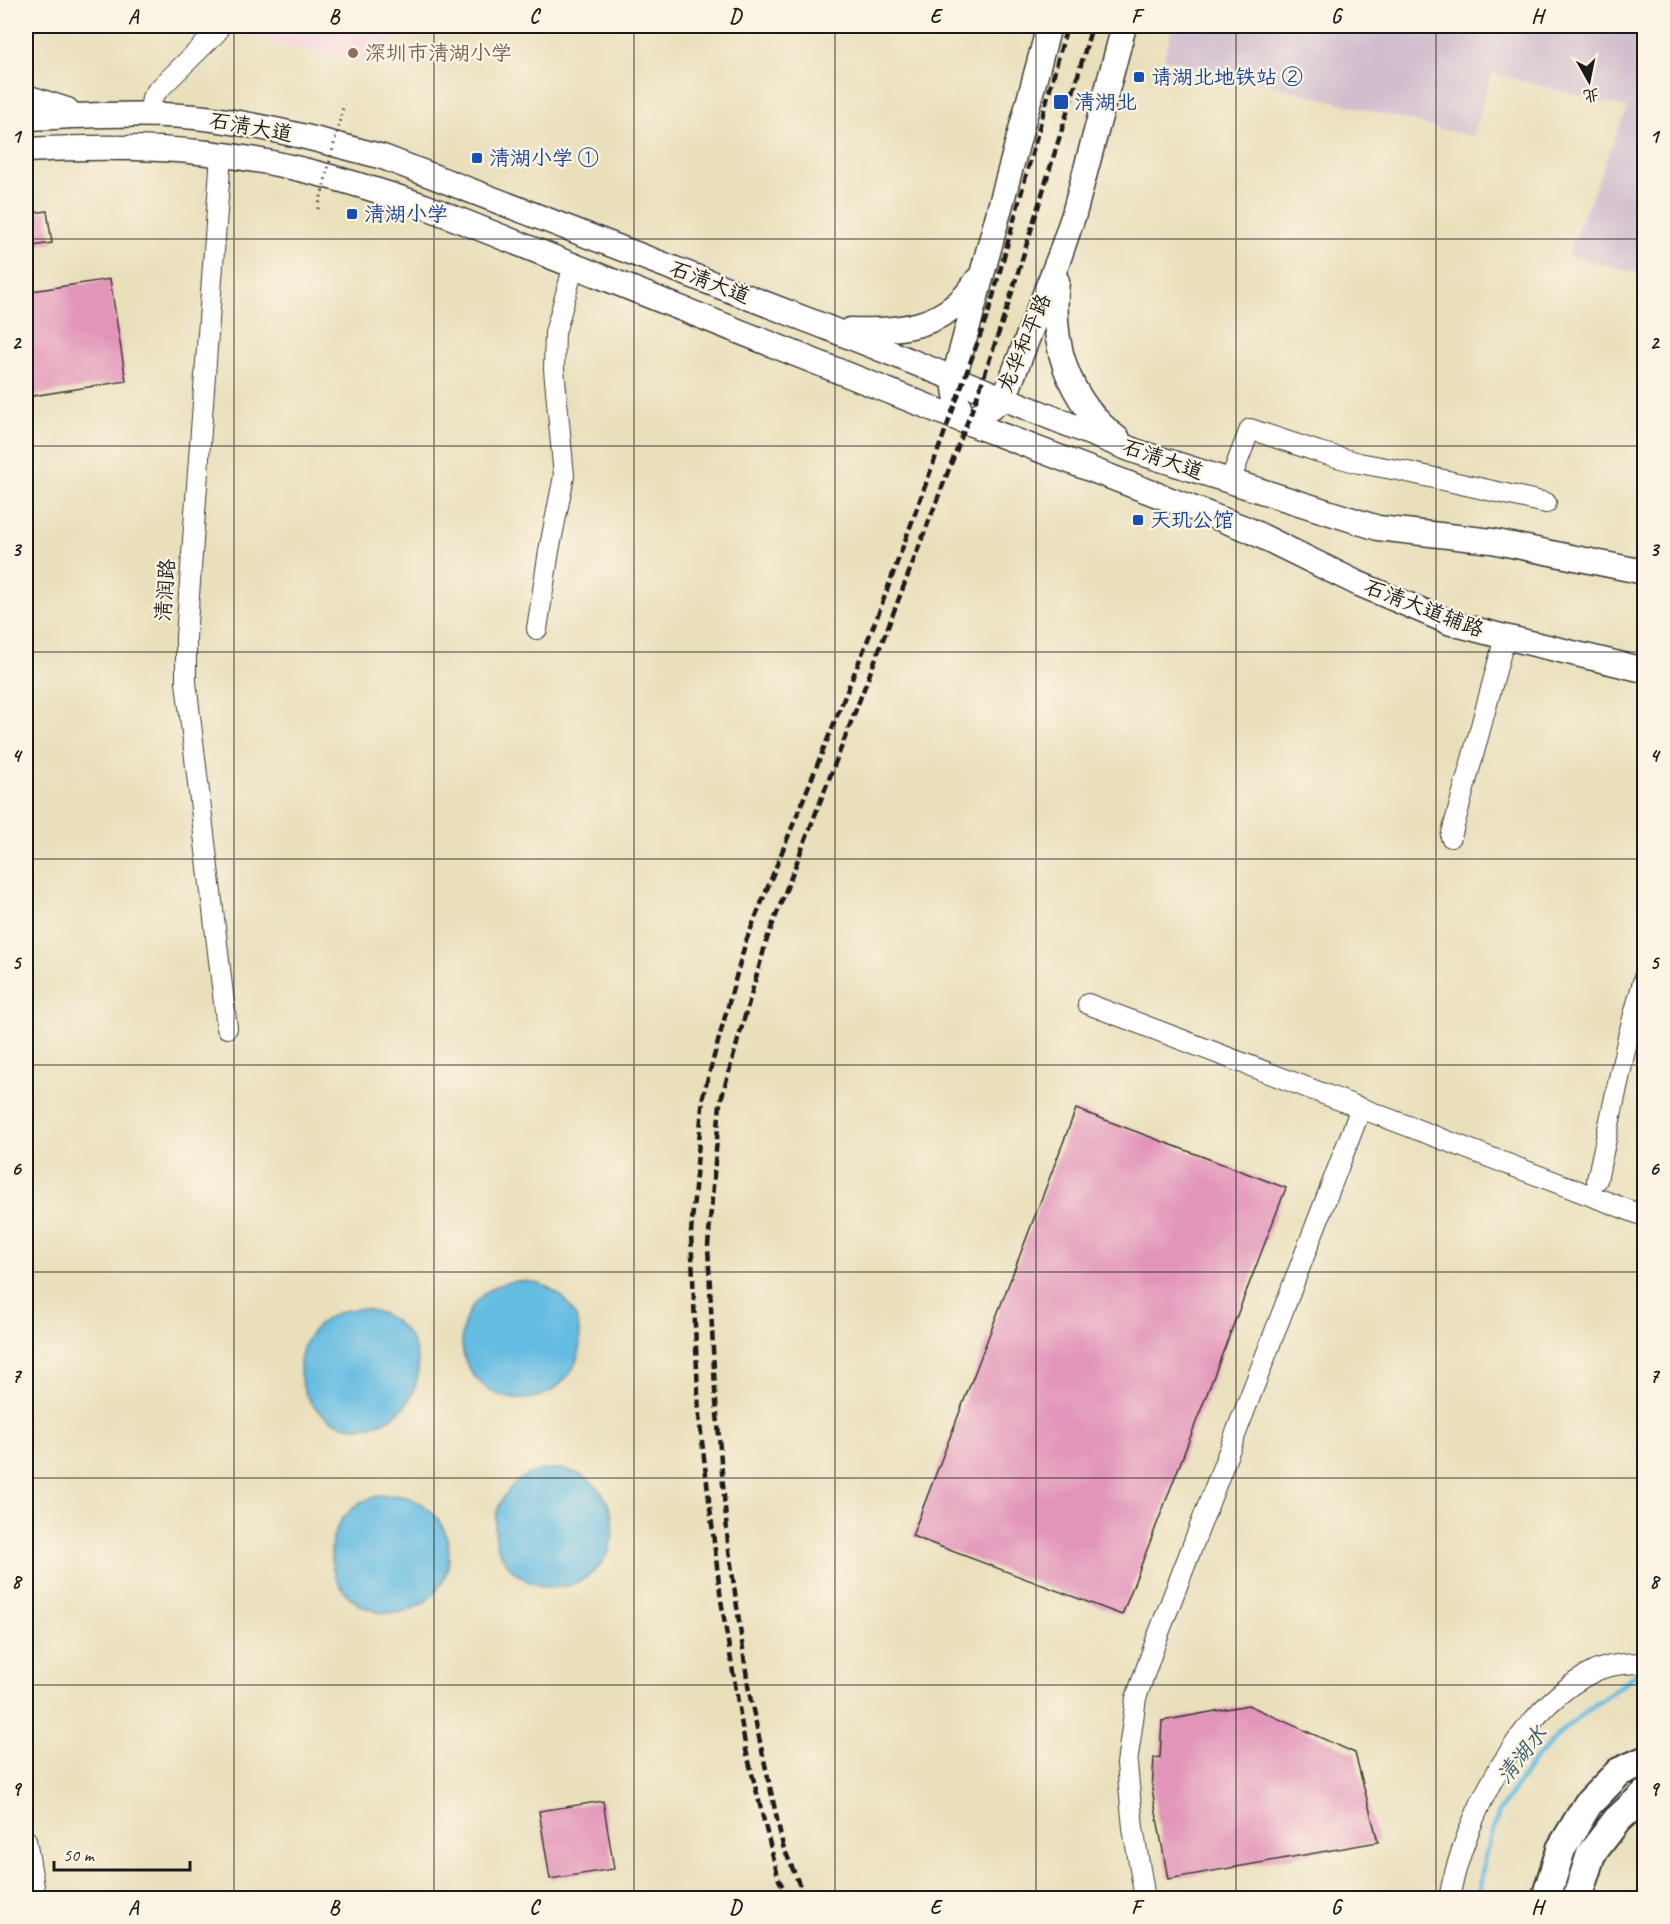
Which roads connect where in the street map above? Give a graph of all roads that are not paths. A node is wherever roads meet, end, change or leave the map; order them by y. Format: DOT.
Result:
graph roads {
  1 [pos="1049,26"];
  2 [pos="1124,26"];
  3 [pos="217,32"];
  4 [pos="26,97"];
  5 [pos="83,116"];
  6 [pos="149,116"];
  7 [pos="26,118"];
  8 [pos="26,150"];
  9 [pos="221,155"];
  10 [pos="1059,258"];
  11 [pos="574,265"];
  12 [pos="984,270"];
  13 [pos="818,324"];
  14 [pos="954,378"];
  15 [pos="1004,398"];
  16 [pos="964,421"];
  17 [pos="1135,451"];
  18 [pos="1230,481"];
  19 [pos="1546,503"];
  20 [pos="1247,529"];
  21 [pos="1644,572"];
  22 [pos="537,629"];
  23 [pos="1505,638"];
  24 [pos="1644,670"];
  25 [pos="1451,837"];
  26 [pos="1644,978"];
  27 [pos="1088,1004"];
  28 [pos="227,1028"];
  29 [pos="1361,1108"];
  30 [pos="1597,1180"];
  31 [pos="1644,1216"];
  32 [pos="1635,1663"];
  33 [pos="1644,1761"];
  34 [pos="1644,1795"];
  35 [pos="26,1840"];
  36 [pos="36,1899"];
  37 [pos="1145,1899"];
  38 [pos="1449,1899"];
  39 [pos="1546,1899"];
  40 [pos="1577,1899"];
  1 -- 12 [label="main road"];
  2 -- 10 [label="main road, 龙华和平路"];
  3 -- 6 [label="street"];
  4 -- 5 [label="main road"];
  5 -- 6 [label="main road, 石清大道"];
  5 -- 7 [label="main road, 石清大道"];
  6 -- 13 [label="main road, 石清大道"];
  8 -- 9 [label="main road, 石清大道"];
  9 -- 11 [label="main road, 石清大道"];
  9 -- 28 [label="street, 清润路"];
  10 -- 15 [label="main road, 龙华和平路"];
  10 -- 17 [label="main road"];
  11 -- 16 [label="main road, 石清大道"];
  11 -- 22 [label="street"];
  12 -- 13 [label="main road"];
  12 -- 14 [label="main road"];
  13 -- 14 [label="main road, 石清大道"];
  14 -- 15 [label="main road, 石清大道"];
  14 -- 16 [label="main road"];
  15 -- 16 [label="main road, 龙华和平路"];
  15 -- 17 [label="main road, 石清大道"];
  16 -- 20 [label="main road, 石清大道"];
  17 -- 18 [label="main road, 石清大道"];
  18 -- 19 [label="street"];
  18 -- 21 [label="main road, 石清大道"];
  20 -- 23 [label="main road, 石清大道辅路"];
  23 -- 24 [label="main road, 石清大道辅路"];
  23 -- 25 [label="street"];
  26 -- 30 [label="street"];
  27 -- 29 [label="street"];
  29 -- 31 [label="street"];
  29 -- 37 [label="street"];
  32 -- 38 [label="street"];
  33 -- 39 [label="highway"];
  34 -- 40 [label="highway"];
  35 -- 36 [label="street"];
}
